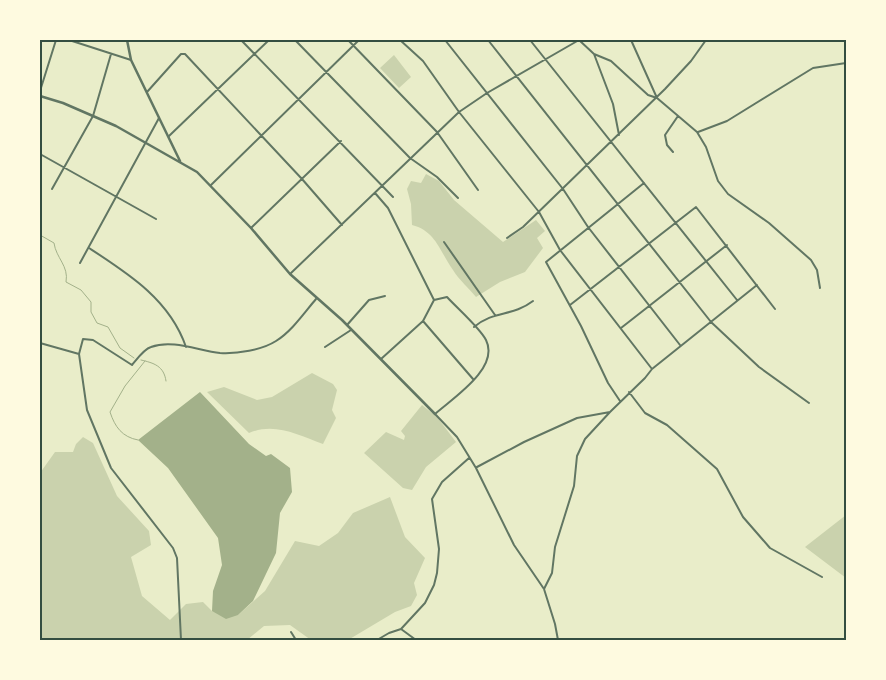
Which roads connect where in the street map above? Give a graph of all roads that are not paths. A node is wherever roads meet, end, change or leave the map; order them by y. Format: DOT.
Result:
graph roads {
  1 [pos="56,40"];
  2 [pos="69,40"];
  3 [pos="127,40"];
  4 [pos="241,40"];
  5 [pos="269,40"];
  6 [pos="295,40"];
  7 [pos="348,40"];
  8 [pos="359,40"];
  9 [pos="400,40"];
  10 [pos="444,40"];
  11 [pos="488,40"];
  12 [pos="530,40"];
  13 [pos="579,40"];
  14 [pos="631,40"];
  15 [pos="706,40"];
  16 [pos="354,45"];
  17 [pos="111,54"];
  18 [pos="255,54"];
  19 [pos="594,54"];
  20 [pos="545,59"];
  21 [pos="131,60"];
  22 [pos="846,63"];
  23 [pos="326,71"];
  24 [pos="517,76"];
  25 [pos="218,90"];
  26 [pos="40,91"];
  27 [pos="146,92"];
  28 [pos="487,93"];
  29 [pos="40,96"];
  30 [pos="300,98"];
  31 [pos="656,98"];
  32 [pos="459,112"];
  33 [pos="93,116"];
  34 [pos="678,116"];
  35 [pos="159,118"];
  36 [pos="437,132"];
  37 [pos="697,132"];
  38 [pos="261,135"];
  39 [pos="619,135"];
  40 [pos="169,136"];
  41 [pos="341,141"];
  42 [pos="612,142"];
  43 [pos="146,143"];
  44 [pos="673,152"];
  45 [pos="40,154"];
  46 [pos="410,158"];
  47 [pos="181,162"];
  48 [pos="588,166"];
  49 [pos="64,168"];
  50 [pos="302,179"];
  51 [pos="644,183"];
  52 [pos="211,185"];
  53 [pos="382,185"];
  54 [pos="563,188"];
  55 [pos="52,189"];
  56 [pos="478,190"];
  57 [pos="374,192"];
  58 [pos="115,197"];
  59 [pos="393,197"];
  60 [pos="458,198"];
  61 [pos="618,205"];
  62 [pos="539,212"];
  63 [pos="156,220"];
  64 [pos="676,222"];
  65 [pos="342,225"];
  66 [pos="251,228"];
  67 [pos="588,228"];
  68 [pos="507,238"];
  69 [pos="444,242"];
  70 [pos="648,244"];
  71 [pos="727,245"];
  72 [pos="88,247"];
  73 [pos="560,250"];
  74 [pos="706,261"];
  75 [pos="80,262"];
  76 [pos="619,267"];
  77 [pos="290,274"];
  78 [pos="679,282"];
  79 [pos="757,285"];
  80 [pos="591,288"];
  81 [pos="820,288"];
  82 [pos="385,296"];
  83 [pos="316,299"];
  84 [pos="434,300"];
  85 [pos="737,300"];
  86 [pos="533,302"];
  87 [pos="570,305"];
  88 [pos="649,306"];
  89 [pos="775,309"];
  90 [pos="495,315"];
  91 [pos="423,321"];
  92 [pos="711,322"];
  93 [pos="347,325"];
  94 [pos="474,327"];
  95 [pos="622,328"];
  96 [pos="352,330"];
  97 [pos="40,343"];
  98 [pos="680,345"];
  99 [pos="186,347"];
  100 [pos="325,347"];
  101 [pos="79,354"];
  102 [pos="381,359"];
  103 [pos="652,369"];
  104 [pos="473,380"];
  105 [pos="629,392"];
  106 [pos="620,401"];
  107 [pos="809,403"];
  108 [pos="610,412"];
  109 [pos="436,414"];
  110 [pos="468,458"];
  111 [pos="476,468"];
  112 [pos="822,577"];
  113 [pos="544,590"];
  114 [pos="401,629"];
  115 [pos="292,632"];
  116 [pos="181,640"];
  117 [pos="296,640"];
  118 [pos="377,640"];
  119 [pos="416,640"];
  120 [pos="558,640"];
  1 -- 26 [label="street"];
  2 -- 17 [label="street"];
  3 -- 21 [label="street"];
  4 -- 18 [label="street"];
  5 -- 18 [label="street"];
  6 -- 23 [label="street"];
  7 -- 16 [label="street"];
  8 -- 16 [label="street"];
  9 -- 32 [label="street"];
  10 -- 28 [label="street"];
  11 -- 24 [label="street"];
  12 -- 20 [label="street"];
  13 -- 19 [label="street"];
  13 -- 20 [label="street"];
  14 -- 31 [label="street"];
  15 -- 31 [label="street"];
  16 -- 23 [label="street"];
  16 -- 36 [label="street"];
  17 -- 21 [label="street"];
  17 -- 33 [label="street"];
  18 -- 25 [label="street"];
  18 -- 30 [label="street"];
  19 -- 31 [label="street"];
  19 -- 39 [label="street"];
  20 -- 24 [label="street"];
  20 -- 42 [label="street"];
  21 -- 27 [label="street"];
  22 -- 37 [label="street"];
  23 -- 30 [label="street"];
  23 -- 46 [label="street"];
  24 -- 28 [label="street"];
  24 -- 48 [label="street"];
  25 -- 27 [label="street"];
  25 -- 38 [label="street"];
  25 -- 40 [label="street"];
  27 -- 35 [label="street"];
  28 -- 32 [label="street"];
  28 -- 54 [label="street"];
  29 -- 33 [label="street"];
  30 -- 38 [label="street"];
  30 -- 41 [label="street"];
  31 -- 34 [label="street"];
  31 -- 39 [label="street"];
  32 -- 36 [label="street"];
  32 -- 62 [label="street"];
  33 -- 43 [label="street"];
  33 -- 49 [label="street"];
  34 -- 37 [label="street"];
  34 -- 44 [label="street"];
  35 -- 40 [label="street"];
  35 -- 43 [label="street"];
  36 -- 46 [label="street"];
  36 -- 56 [label="street"];
  37 -- 81 [label="street"];
  38 -- 50 [label="street"];
  38 -- 52 [label="street"];
  39 -- 42 [label="street"];
  40 -- 47 [label="street"];
  41 -- 50 [label="street"];
  41 -- 53 [label="street"];
  42 -- 48 [label="street"];
  42 -- 51 [label="street"];
  43 -- 47 [label="street"];
  43 -- 58 [label="street"];
  45 -- 49 [label="street"];
  46 -- 53 [label="street"];
  46 -- 60 [label="street"];
  47 -- 52 [label="street"];
  48 -- 54 [label="street"];
  48 -- 61 [label="street"];
  49 -- 55 [label="street"];
  49 -- 58 [label="street"];
  50 -- 65 [label="street"];
  50 -- 66 [label="street"];
  51 -- 61 [label="street"];
  51 -- 64 [label="street"];
  52 -- 66 [label="street"];
  53 -- 57 [label="street"];
  53 -- 59 [label="street"];
  54 -- 62 [label="street"];
  54 -- 67 [label="street"];
  57 -- 65 [label="street"];
  57 -- 84 [label="street"];
  58 -- 63 [label="street"];
  58 -- 72 [label="street"];
  61 -- 67 [label="street"];
  61 -- 70 [label="street"];
  62 -- 68 [label="street"];
  62 -- 73 [label="street"];
  64 -- 70 [label="street"];
  64 -- 71 [label="street"];
  64 -- 74 [label="street"];
  65 -- 77 [label="street"];
  66 -- 77 [label="street"];
  67 -- 73 [label="street"];
  67 -- 76 [label="street"];
  69 -- 90 [label="street"];
  70 -- 76 [label="street"];
  70 -- 78 [label="street"];
  71 -- 74 [label="street"];
  71 -- 79 [label="street"];
  72 -- 75 [label="street"];
  72 -- 99 [label="street"];
  73 -- 80 [label="street"];
  73 -- 87 [label="street"];
  74 -- 78 [label="street"];
  74 -- 85 [label="street"];
  76 -- 80 [label="street"];
  76 -- 88 [label="street"];
  77 -- 83 [label="street"];
  78 -- 88 [label="street"];
  78 -- 92 [label="street"];
  79 -- 85 [label="street"];
  79 -- 89 [label="street"];
  80 -- 87 [label="street"];
  80 -- 95 [label="street"];
  82 -- 93 [label="street"];
  83 -- 93 [label="street"];
  83 -- 99 [label="street"];
  84 -- 91 [label="street"];
  84 -- 94 [label="street"];
  85 -- 92 [label="street"];
  86 -- 90 [label="street"];
  87 -- 106 [label="street"];
  88 -- 95 [label="street"];
  88 -- 98 [label="street"];
  90 -- 94 [label="street"];
  91 -- 102 [label="street"];
  91 -- 104 [label="street"];
  92 -- 98 [label="street"];
  92 -- 107 [label="street"];
  93 -- 96 [label="street"];
  94 -- 104 [label="street"];
  95 -- 103 [label="street"];
  96 -- 100 [label="street"];
  96 -- 102 [label="street"];
  97 -- 101 [label="street"];
  98 -- 103 [label="street"];
  99 -- 101 [label="street"];
  101 -- 116 [label="street"];
  102 -- 109 [label="street"];
  103 -- 105 [label="street"];
  104 -- 109 [label="street"];
  105 -- 106 [label="street"];
  105 -- 112 [label="street"];
  106 -- 108 [label="street"];
  108 -- 111 [label="street"];
  108 -- 113 [label="street"];
  109 -- 110 [label="street"];
  110 -- 111 [label="street"];
  110 -- 114 [label="street"];
  111 -- 113 [label="street"];
  113 -- 120 [label="street"];
  114 -- 118 [label="street"];
  114 -- 119 [label="street"];
  115 -- 117 [label="street"];
}
